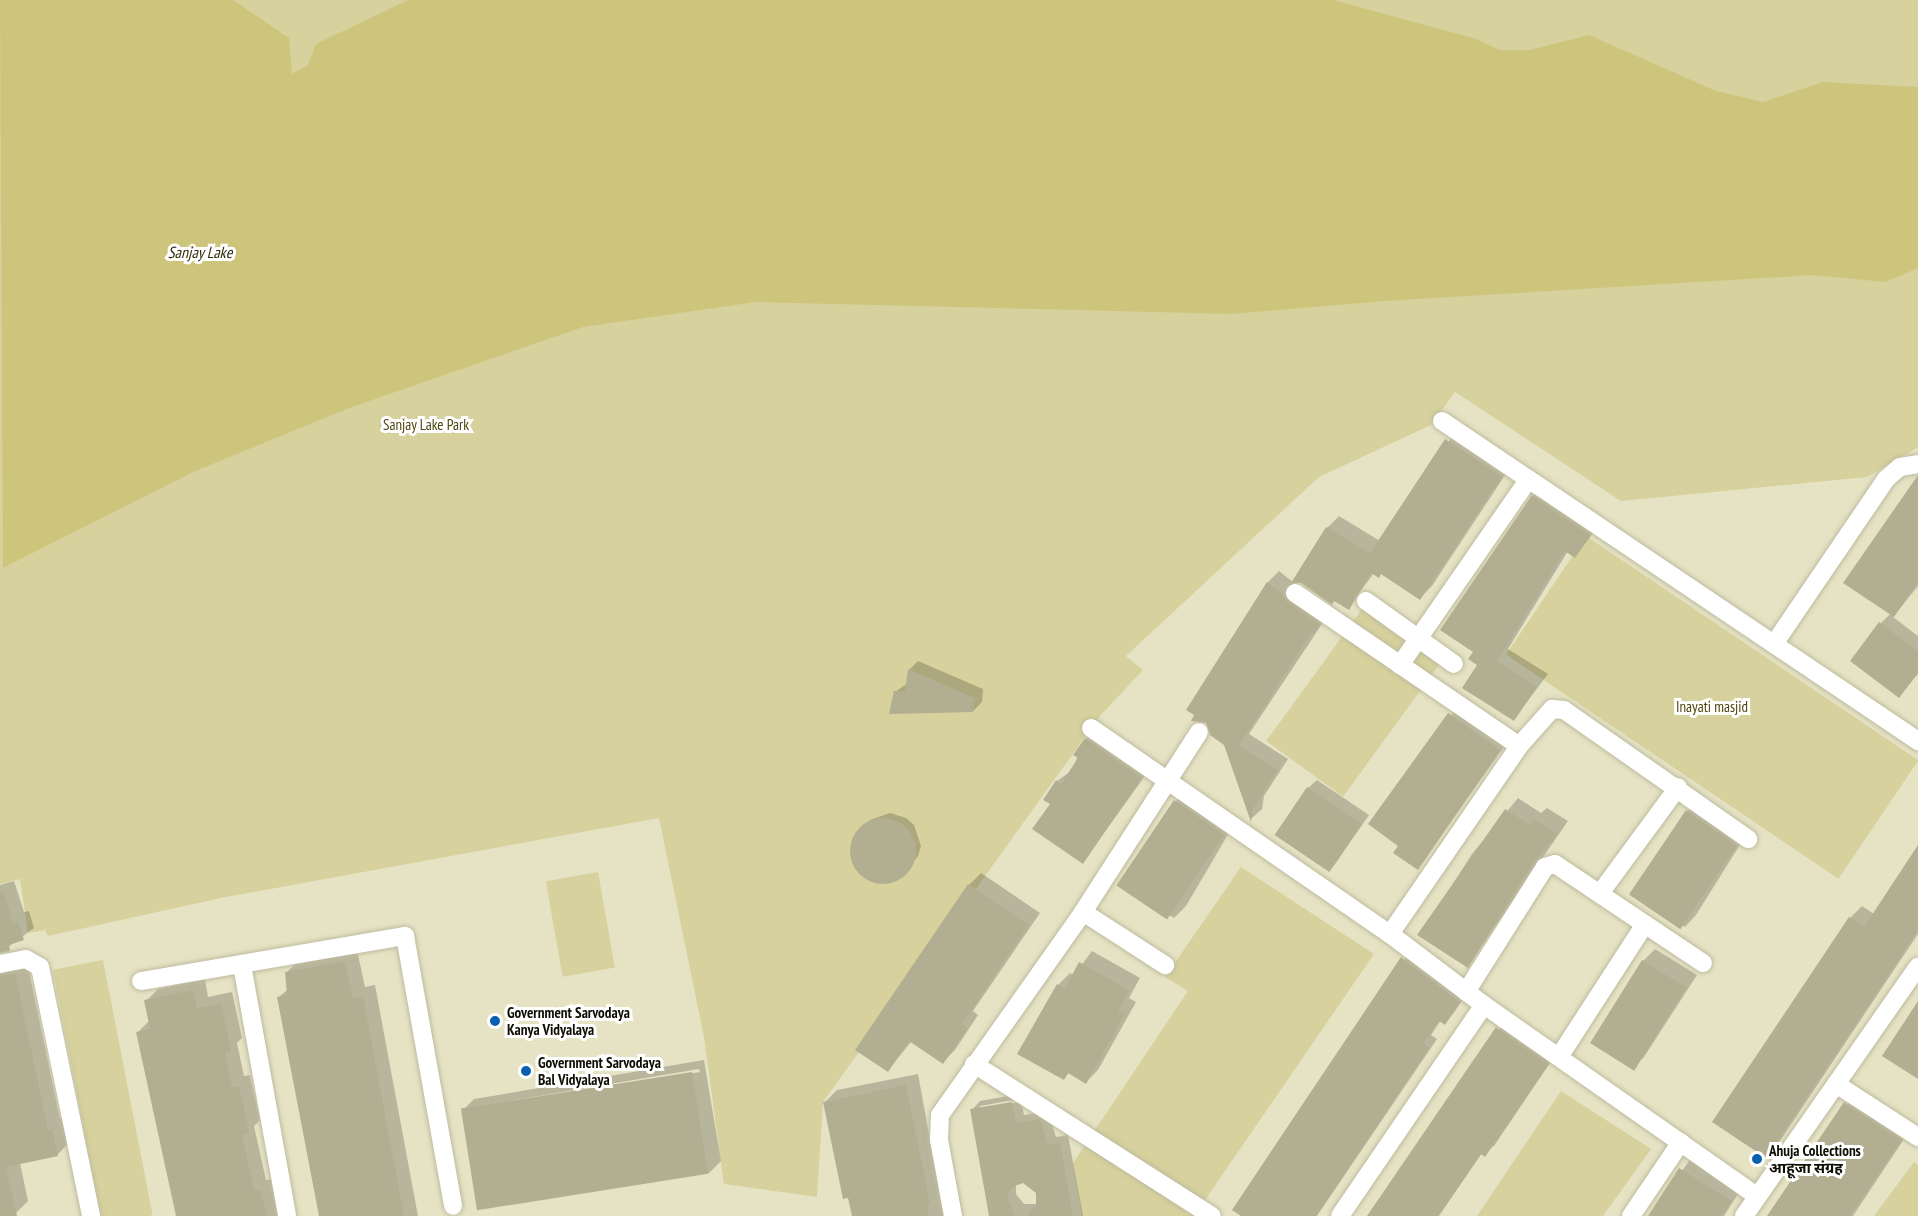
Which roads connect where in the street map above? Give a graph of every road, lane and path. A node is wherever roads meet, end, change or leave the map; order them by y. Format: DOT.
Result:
graph roads {
  1 [pos="1442,421"];
  2 [pos="1918,464"];
  3 [pos="1529,479"];
  4 [pos="1294,593"];
  5 [pos="1366,601"];
  6 [pos="1418,637"];
  7 [pos="1774,644"];
  8 [pos="1454,664"];
  9 [pos="1400,665"];
  10 [pos="1091,728"];
  11 [pos="1199,732"];
  12 [pos="1918,741"];
  13 [pos="1519,746"];
  14 [pos="1166,782"];
  15 [pos="1678,786"];
  16 [pos="1748,839"];
  17 [pos="1601,892"];
  18 [pos="1083,912"];
  19 [pos="1645,924"];
  20 [pos="1390,934"];
  21 [pos="1703,963"];
  22 [pos="0,964"];
  23 [pos="242,965"];
  24 [pos="1165,965"];
  25 [pos="1918,967"];
  26 [pos="141,981"];
  27 [pos="1466,992"];
  28 [pos="1484,1005"];
  29 [pos="1559,1057"];
  30 [pos="974,1064"];
  31 [pos="1836,1084"];
  32 [pos="1918,1137"];
  33 [pos="1681,1142"];
  34 [pos="1758,1196"];
  35 [pos="453,1206"];
  36 [pos="91,1216"];
  37 [pos="287,1216"];
  38 [pos="953,1216"];
  39 [pos="1212,1216"];
  40 [pos="1340,1216"];
  41 [pos="1631,1216"];
  42 [pos="1744,1216"];
  1 -- 3 [label="street"];
  2 -- 7 [label="street"];
  3 -- 6 [label="street"];
  3 -- 7 [label="street"];
  4 -- 9 [label="street"];
  5 -- 6 [label="street"];
  6 -- 8 [label="street"];
  6 -- 9 [label="street"];
  7 -- 12 [label="street"];
  9 -- 13 [label="street"];
  10 -- 14 [label="street"];
  11 -- 14 [label="street"];
  13 -- 15 [label="street"];
  13 -- 20 [label="street"];
  14 -- 18 [label="street"];
  14 -- 20 [label="street"];
  15 -- 16 [label="street"];
  15 -- 17 [label="street"];
  17 -- 19 [label="street"];
  17 -- 27 [label="street"];
  18 -- 24 [label="street"];
  18 -- 30 [label="street"];
  19 -- 21 [label="street"];
  19 -- 29 [label="street"];
  20 -- 27 [label="street"];
  22 -- 36 [label="street"];
  23 -- 26 [label="street"];
  23 -- 35 [label="street"];
  23 -- 37 [label="street"];
  25 -- 31 [label="street"];
  27 -- 28 [label="street"];
  28 -- 29 [label="street"];
  28 -- 40 [label="street"];
  29 -- 33 [label="street"];
  30 -- 38 [label="street"];
  30 -- 39 [label="street"];
  31 -- 32 [label="street"];
  31 -- 34 [label="street"];
  33 -- 34 [label="street"];
  33 -- 41 [label="street"];
  34 -- 42 [label="street"];
}
